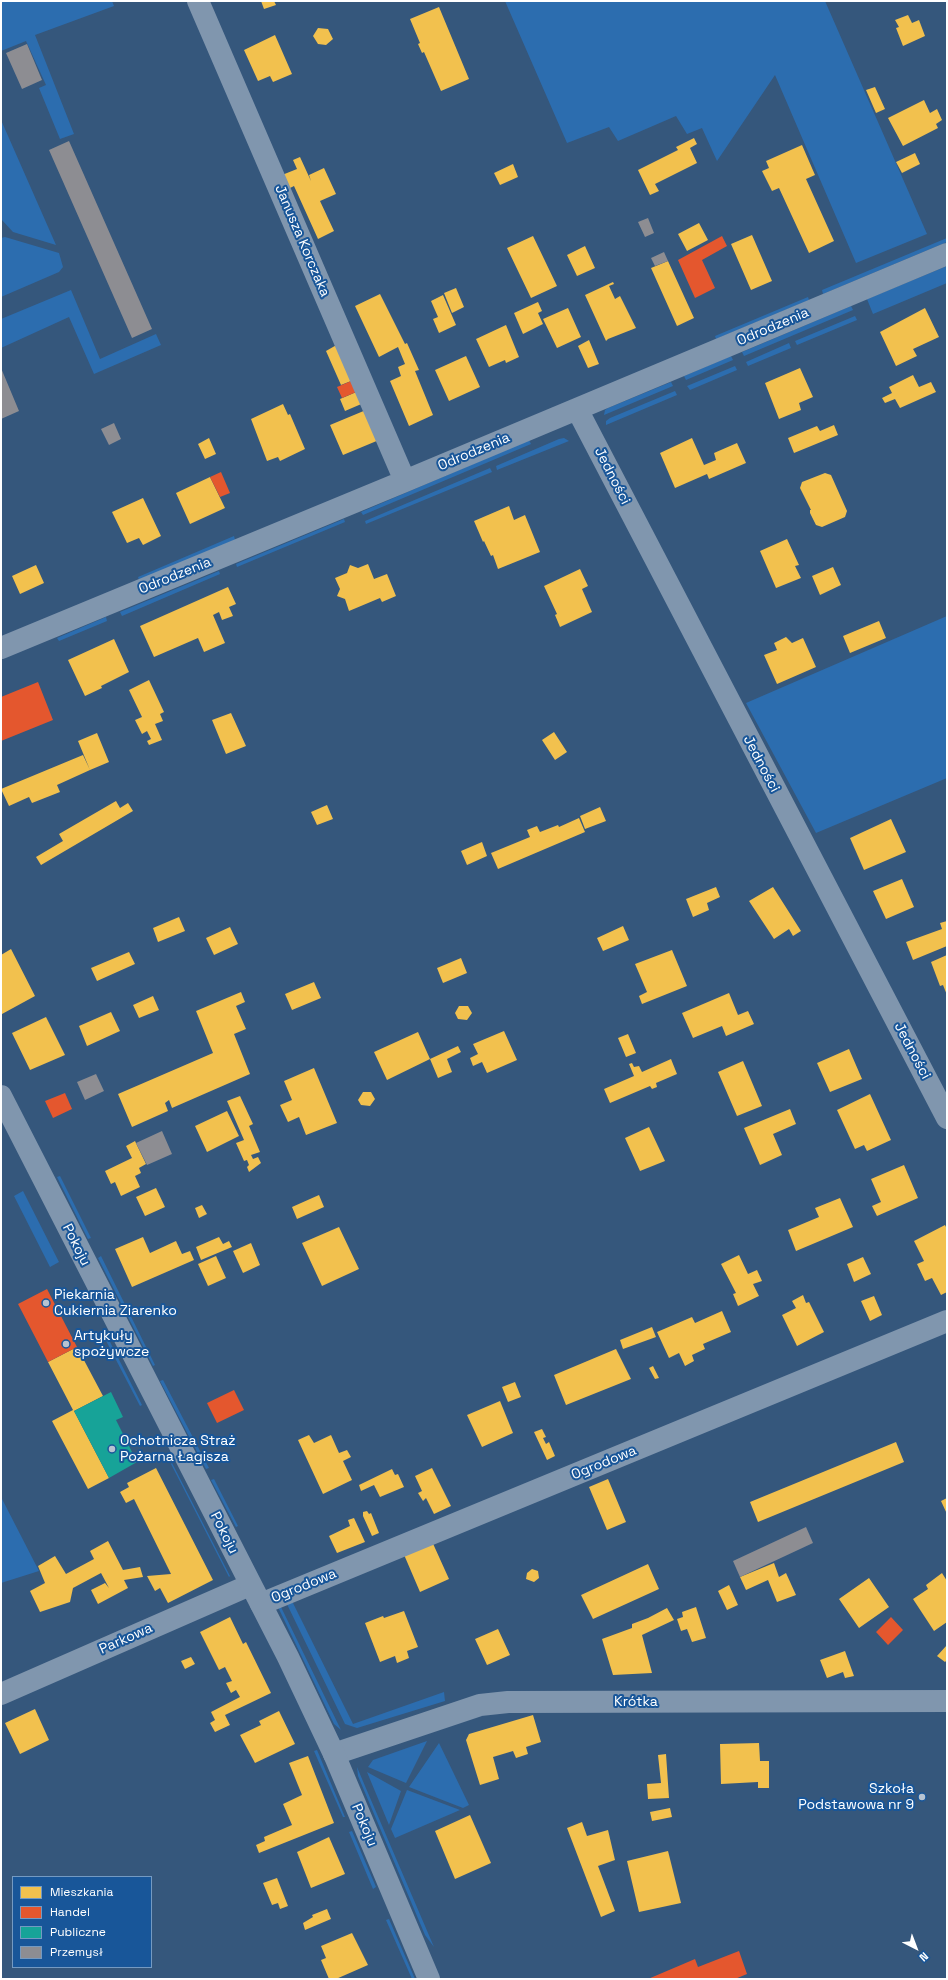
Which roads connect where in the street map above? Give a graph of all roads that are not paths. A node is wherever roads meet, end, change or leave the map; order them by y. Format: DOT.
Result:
graph roads {
  1 [pos="198,1"];
  2 [pos="947,254"];
  3 [pos="577,409"];
  4 [pos="405,481"];
  5 [pos="1,648"];
  6 [pos="1,1096"];
  7 [pos="947,1118"];
  8 [pos="947,1321"];
  9 [pos="250,1585"];
  10 [pos="260,1604"];
  11 [pos="1,1694"];
  12 [pos="947,1701"];
  13 [pos="334,1754"];
  14 [pos="429,1979"];
  1 -- 4 [label="street, Janusza Korczaka"];
  2 -- 3 [label="street, Odrodzenia"];
  3 -- 4 [label="street, Odrodzenia"];
  3 -- 7 [label="street, Jedności"];
  4 -- 5 [label="street, Odrodzenia"];
  6 -- 9 [label="street, Pokoju"];
  8 -- 10 [label="street, Ogrodowa"];
  9 -- 10 [label="street, Pokoju"];
  9 -- 11 [label="street, Parkowa"];
  10 -- 13 [label="street, Pokoju"];
  12 -- 13 [label="street, Krótka"];
  13 -- 14 [label="street, Pokoju"];
}
